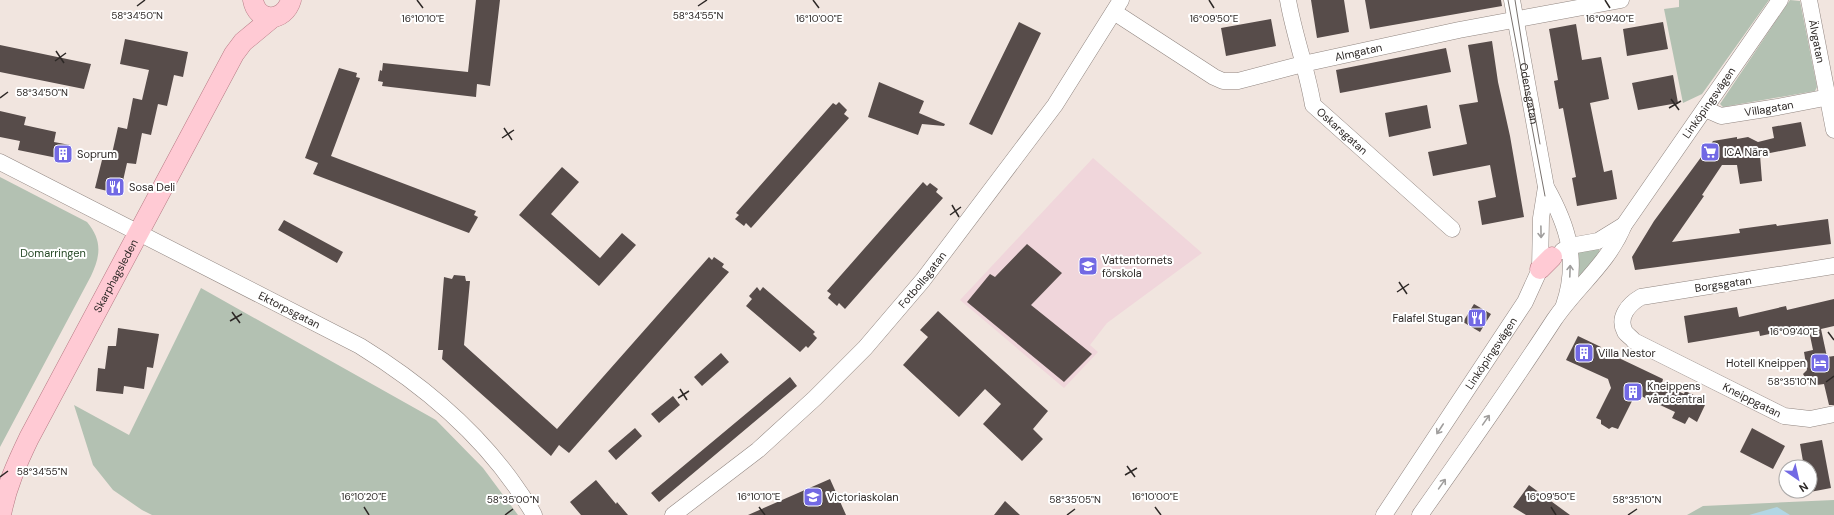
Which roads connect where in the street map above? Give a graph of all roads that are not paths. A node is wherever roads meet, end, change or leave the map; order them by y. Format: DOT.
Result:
graph roads {
  1 [pos="291,0"];
  2 [pos="1288,0"];
  3 [pos="1512,0"];
  4 [pos="1621,0"];
  5 [pos="1780,0"];
  6 [pos="1809,0"];
  7 [pos="254,3"];
  8 [pos="1118,6"];
  9 [pos="272,18"];
  10 [pos="1515,20"];
  11 [pos="242,42"];
  12 [pos="1303,64"];
  13 [pos="1831,97"];
  14 [pos="1705,109"];
  15 [pos="1834,130"];
  16 [pos="0,162"];
  17 [pos="1546,187"];
  18 [pos="1624,226"];
  19 [pos="1452,230"];
  20 [pos="138,234"];
  21 [pos="1570,246"];
  22 [pos="1546,263"];
  23 [pos="1834,266"];
  24 [pos="1563,309"];
  25 [pos="1623,318"];
  26 [pos="1834,414"];
  27 [pos="1,515"];
  28 [pos="534,515"];
  29 [pos="673,515"];
  30 [pos="1384,515"];
  31 [pos="1420,515"];
  1 -- 9 [label="main road, Skarphagsleden"];
  2 -- 12 [label="street, Oskarsgatan"];
  3 -- 10 [label="street, Odensgatan"];
  4 -- 10 [label="street, Almgatan"];
  5 -- 14 [label="street, Linköpingsvägen"];
  6 -- 13 [label="street, Älvgatan"];
  7 -- 9 [label="main road"];
  7 -- 11 [label="main road, Skarphagsleden"];
  8 -- 12 [label="street, Almgatan"];
  8 -- 29 [label="street, Fotbollsgatan"];
  9 -- 11 [label="main road, Skarphagsleden"];
  10 -- 12 [label="street, Almgatan"];
  10 -- 17 [label="street, Odensgatan"];
  11 -- 20 [label="main road, Skarphagsleden"];
  12 -- 19 [label="street, Oskarsgatan"];
  13 -- 14 [label="street, Villagatan"];
  13 -- 15 [label="street, Älvgatan"];
  14 -- 18 [label="street, Linköpingsvägen"];
  16 -- 20 [label="street, Ektorpsgatan"];
  17 -- 21 [label="street, Odensgatan"];
  17 -- 22 [label="street, Odensgatan, one-way"];
  18 -- 21 [label="street, Linköpingsvägen"];
  18 -- 24 [label="street, Linköpingsvägen"];
  20 -- 27 [label="main road, Skarphagsleden"];
  20 -- 28 [label="street, Ektorpsgatan"];
  21 -- 22 [label="street, Linköpingsvägen"];
  24 -- 21 [label="street, Odensgatan, one-way"];
  22 -- 30 [label="street, Linköpingsvägen, one-way"];
  23 -- 25 [label="street, Borgsgatan"];
  31 -- 24 [label="street, Linköpingsvägen, one-way"];
  25 -- 26 [label="street, Kneippgatan"];
}
